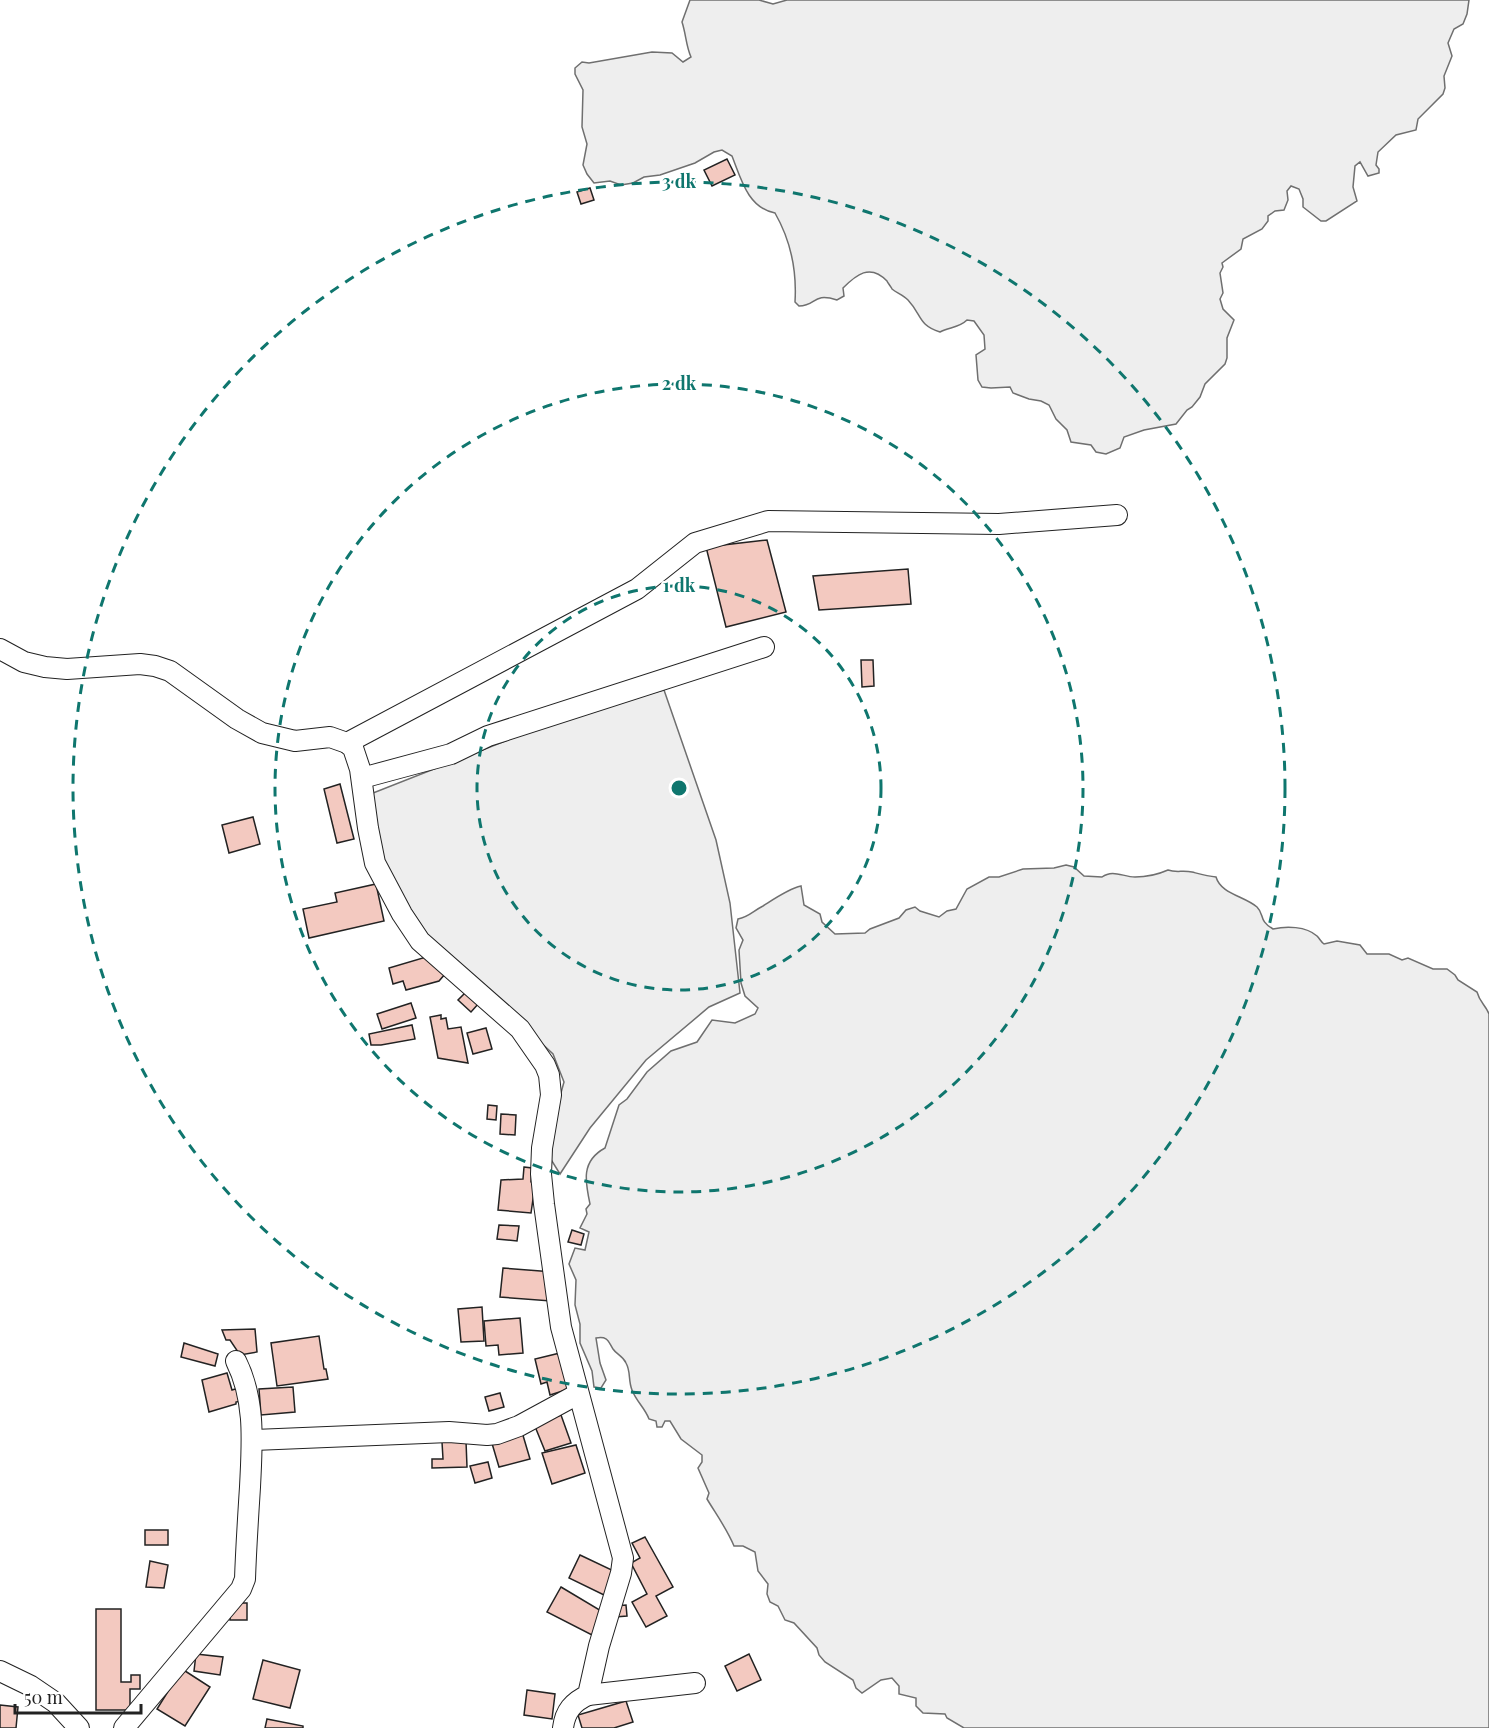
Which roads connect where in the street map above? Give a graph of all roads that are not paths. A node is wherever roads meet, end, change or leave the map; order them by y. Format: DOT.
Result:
graph roads {
  1 [pos="1117,515"];
  2 [pos="764,647"];
  3 [pos="0,649"];
  4 [pos="347,743"];
  5 [pos="362,778"];
  6 [pos="236,1361"];
  7 [pos="578,1394"];
  8 [pos="252,1440"];
  9 [pos="0,1671"];
  10 [pos="695,1683"];
  11 [pos="588,1695"];
  12 [pos="79,1728"];
  13 [pos="124,1728"];
  14 [pos="563,1728"];
  1 -- 4 [label="street"];
  2 -- 5 [label="street"];
  3 -- 4 [label="street"];
  4 -- 5 [label="street"];
  5 -- 7 [label="street"];
  6 -- 8 [label="street"];
  7 -- 8 [label="street"];
  7 -- 11 [label="street"];
  8 -- 13 [label="street"];
  9 -- 12 [label="street"];
  10 -- 11 [label="street"];
  11 -- 14 [label="street"];
}
